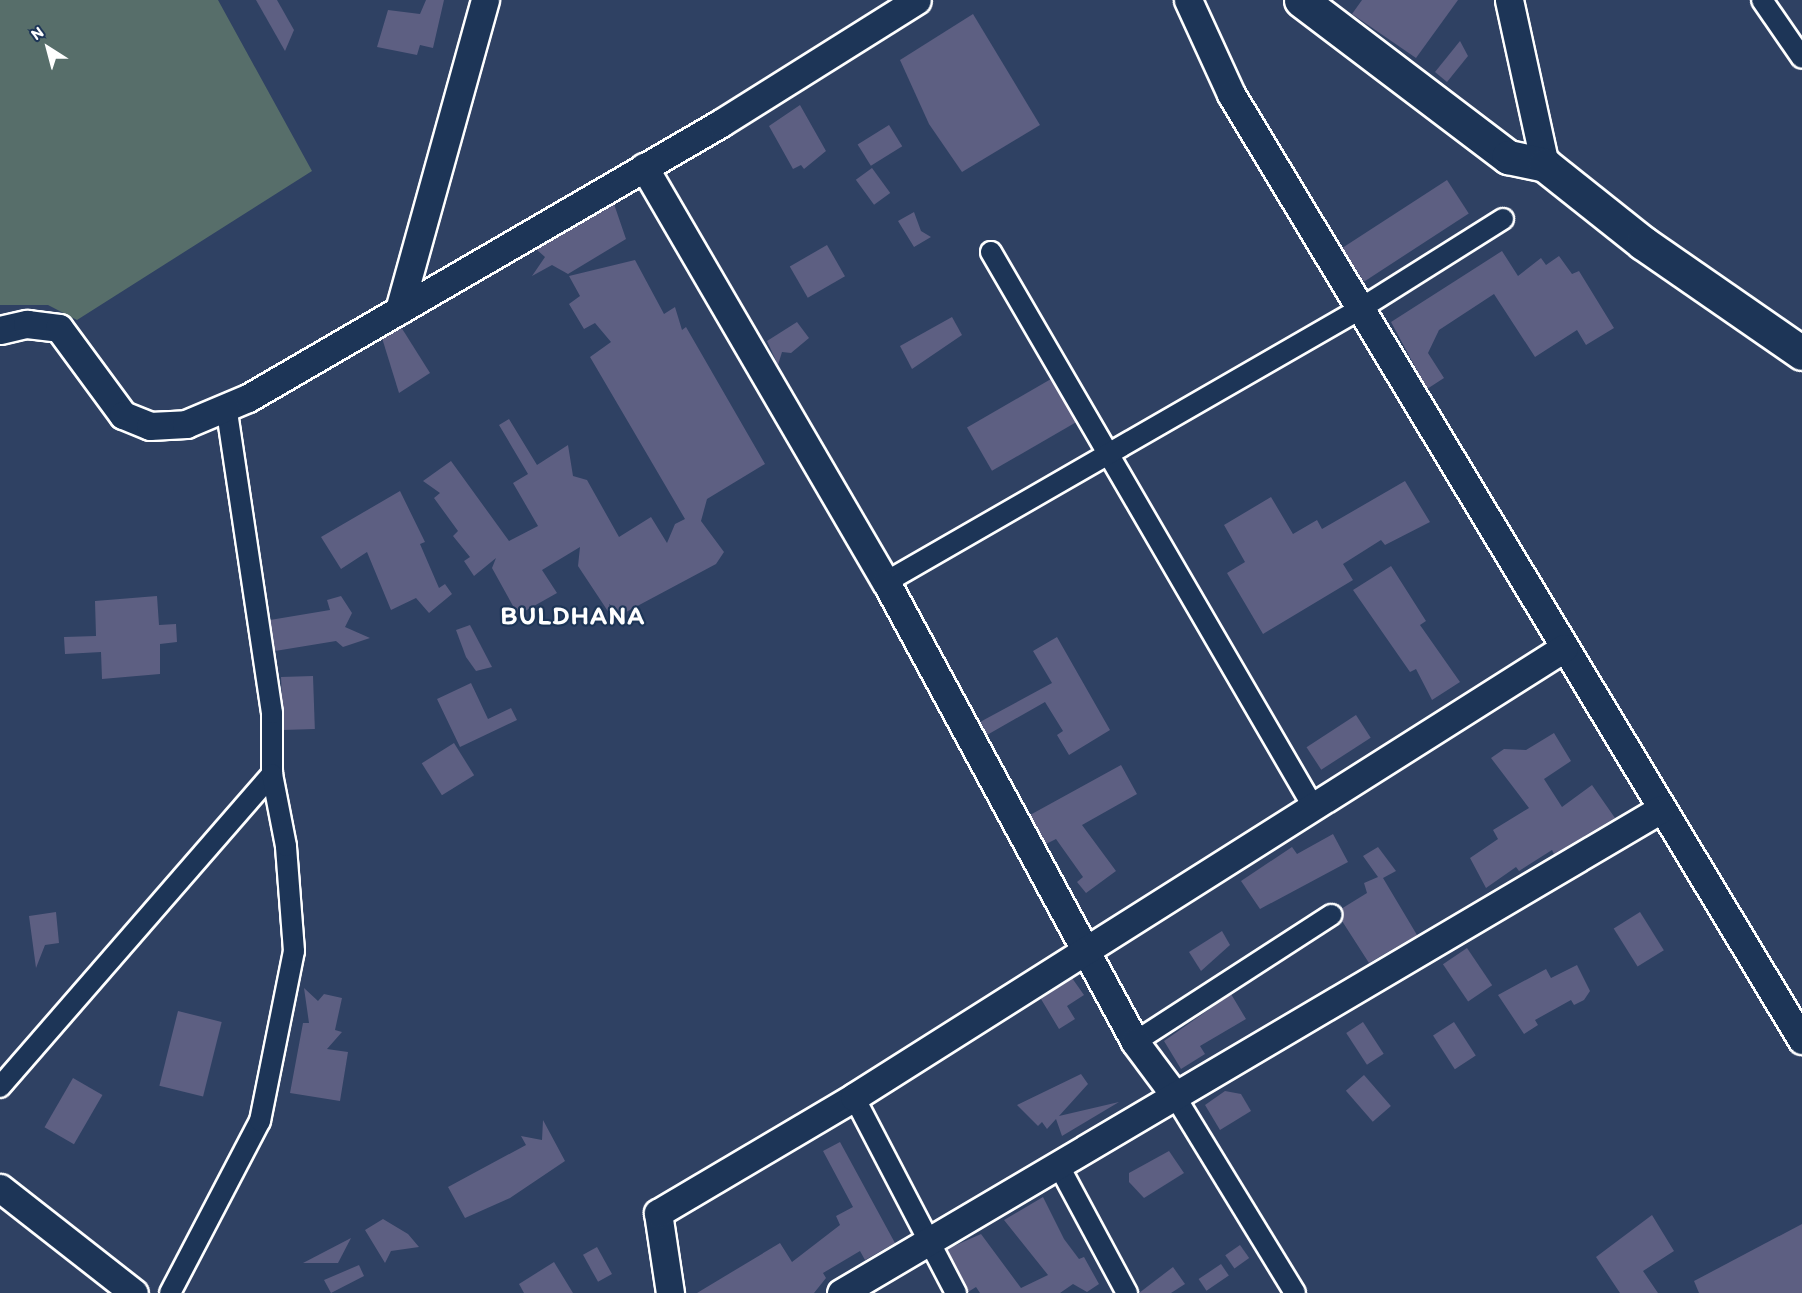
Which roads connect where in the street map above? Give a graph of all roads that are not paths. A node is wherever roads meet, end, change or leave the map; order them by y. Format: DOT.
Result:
graph roads {
  1 [pos="485,0"];
  2 [pos="917,0"];
  3 [pos="1188,0"];
  4 [pos="1301,0"];
  5 [pos="1509,0"];
  6 [pos="1762,0"];
  7 [pos="1802,58"];
  8 [pos="1545,165"];
  9 [pos="645,167"];
  10 [pos="1503,219"];
  11 [pos="991,252"];
  12 [pos="1360,309"];
  13 [pos="399,310"];
  14 [pos="0,330"];
  15 [pos="1802,353"];
  16 [pos="226,407"];
  17 [pos="1106,454"];
  18 [pos="886,582"];
  19 [pos="1564,648"];
  20 [pos="272,774"];
  21 [pos="1314,808"];
  22 [pos="1661,809"];
  23 [pos="1330,915"];
  24 [pos="1082,949"];
  25 [pos="1802,1040"];
  26 [pos="1135,1042"];
  27 [pos="0,1087"];
  28 [pos="1173,1093"];
  29 [pos="854,1096"];
  30 [pos="1060,1168"];
  31 [pos="0,1188"];
  32 [pos="928,1241"];
  33 [pos="134,1293"];
  34 [pos="170,1293"];
  35 [pos="670,1293"];
  36 [pos="841,1293"];
  37 [pos="957,1293"];
  38 [pos="1127,1293"];
  39 [pos="1295,1293"];
  1 -- 13 [label="street"];
  2 -- 9 [label="street"];
  3 -- 12 [label="street"];
  4 -- 8 [label="highway"];
  5 -- 8 [label="street"];
  6 -- 7 [label="street"];
  8 -- 15 [label="highway"];
  9 -- 13 [label="street"];
  9 -- 18 [label="street"];
  10 -- 12 [label="street"];
  11 -- 17 [label="street"];
  12 -- 17 [label="street"];
  12 -- 19 [label="street"];
  13 -- 16 [label="street"];
  14 -- 16 [label="street"];
  16 -- 20 [label="street"];
  17 -- 18 [label="street"];
  17 -- 21 [label="street"];
  18 -- 24 [label="street"];
  19 -- 21 [label="street"];
  19 -- 22 [label="street"];
  20 -- 27 [label="street"];
  20 -- 34 [label="street"];
  21 -- 24 [label="street"];
  22 -- 25 [label="street"];
  22 -- 28 [label="street"];
  23 -- 26 [label="street"];
  24 -- 26 [label="street"];
  24 -- 29 [label="street"];
  26 -- 28 [label="street"];
  28 -- 30 [label="street"];
  28 -- 39 [label="street"];
  29 -- 32 [label="street"];
  29 -- 35 [label="street"];
  30 -- 32 [label="street"];
  30 -- 38 [label="street"];
  31 -- 33 [label="street"];
  32 -- 36 [label="street"];
  32 -- 37 [label="street"];
}
